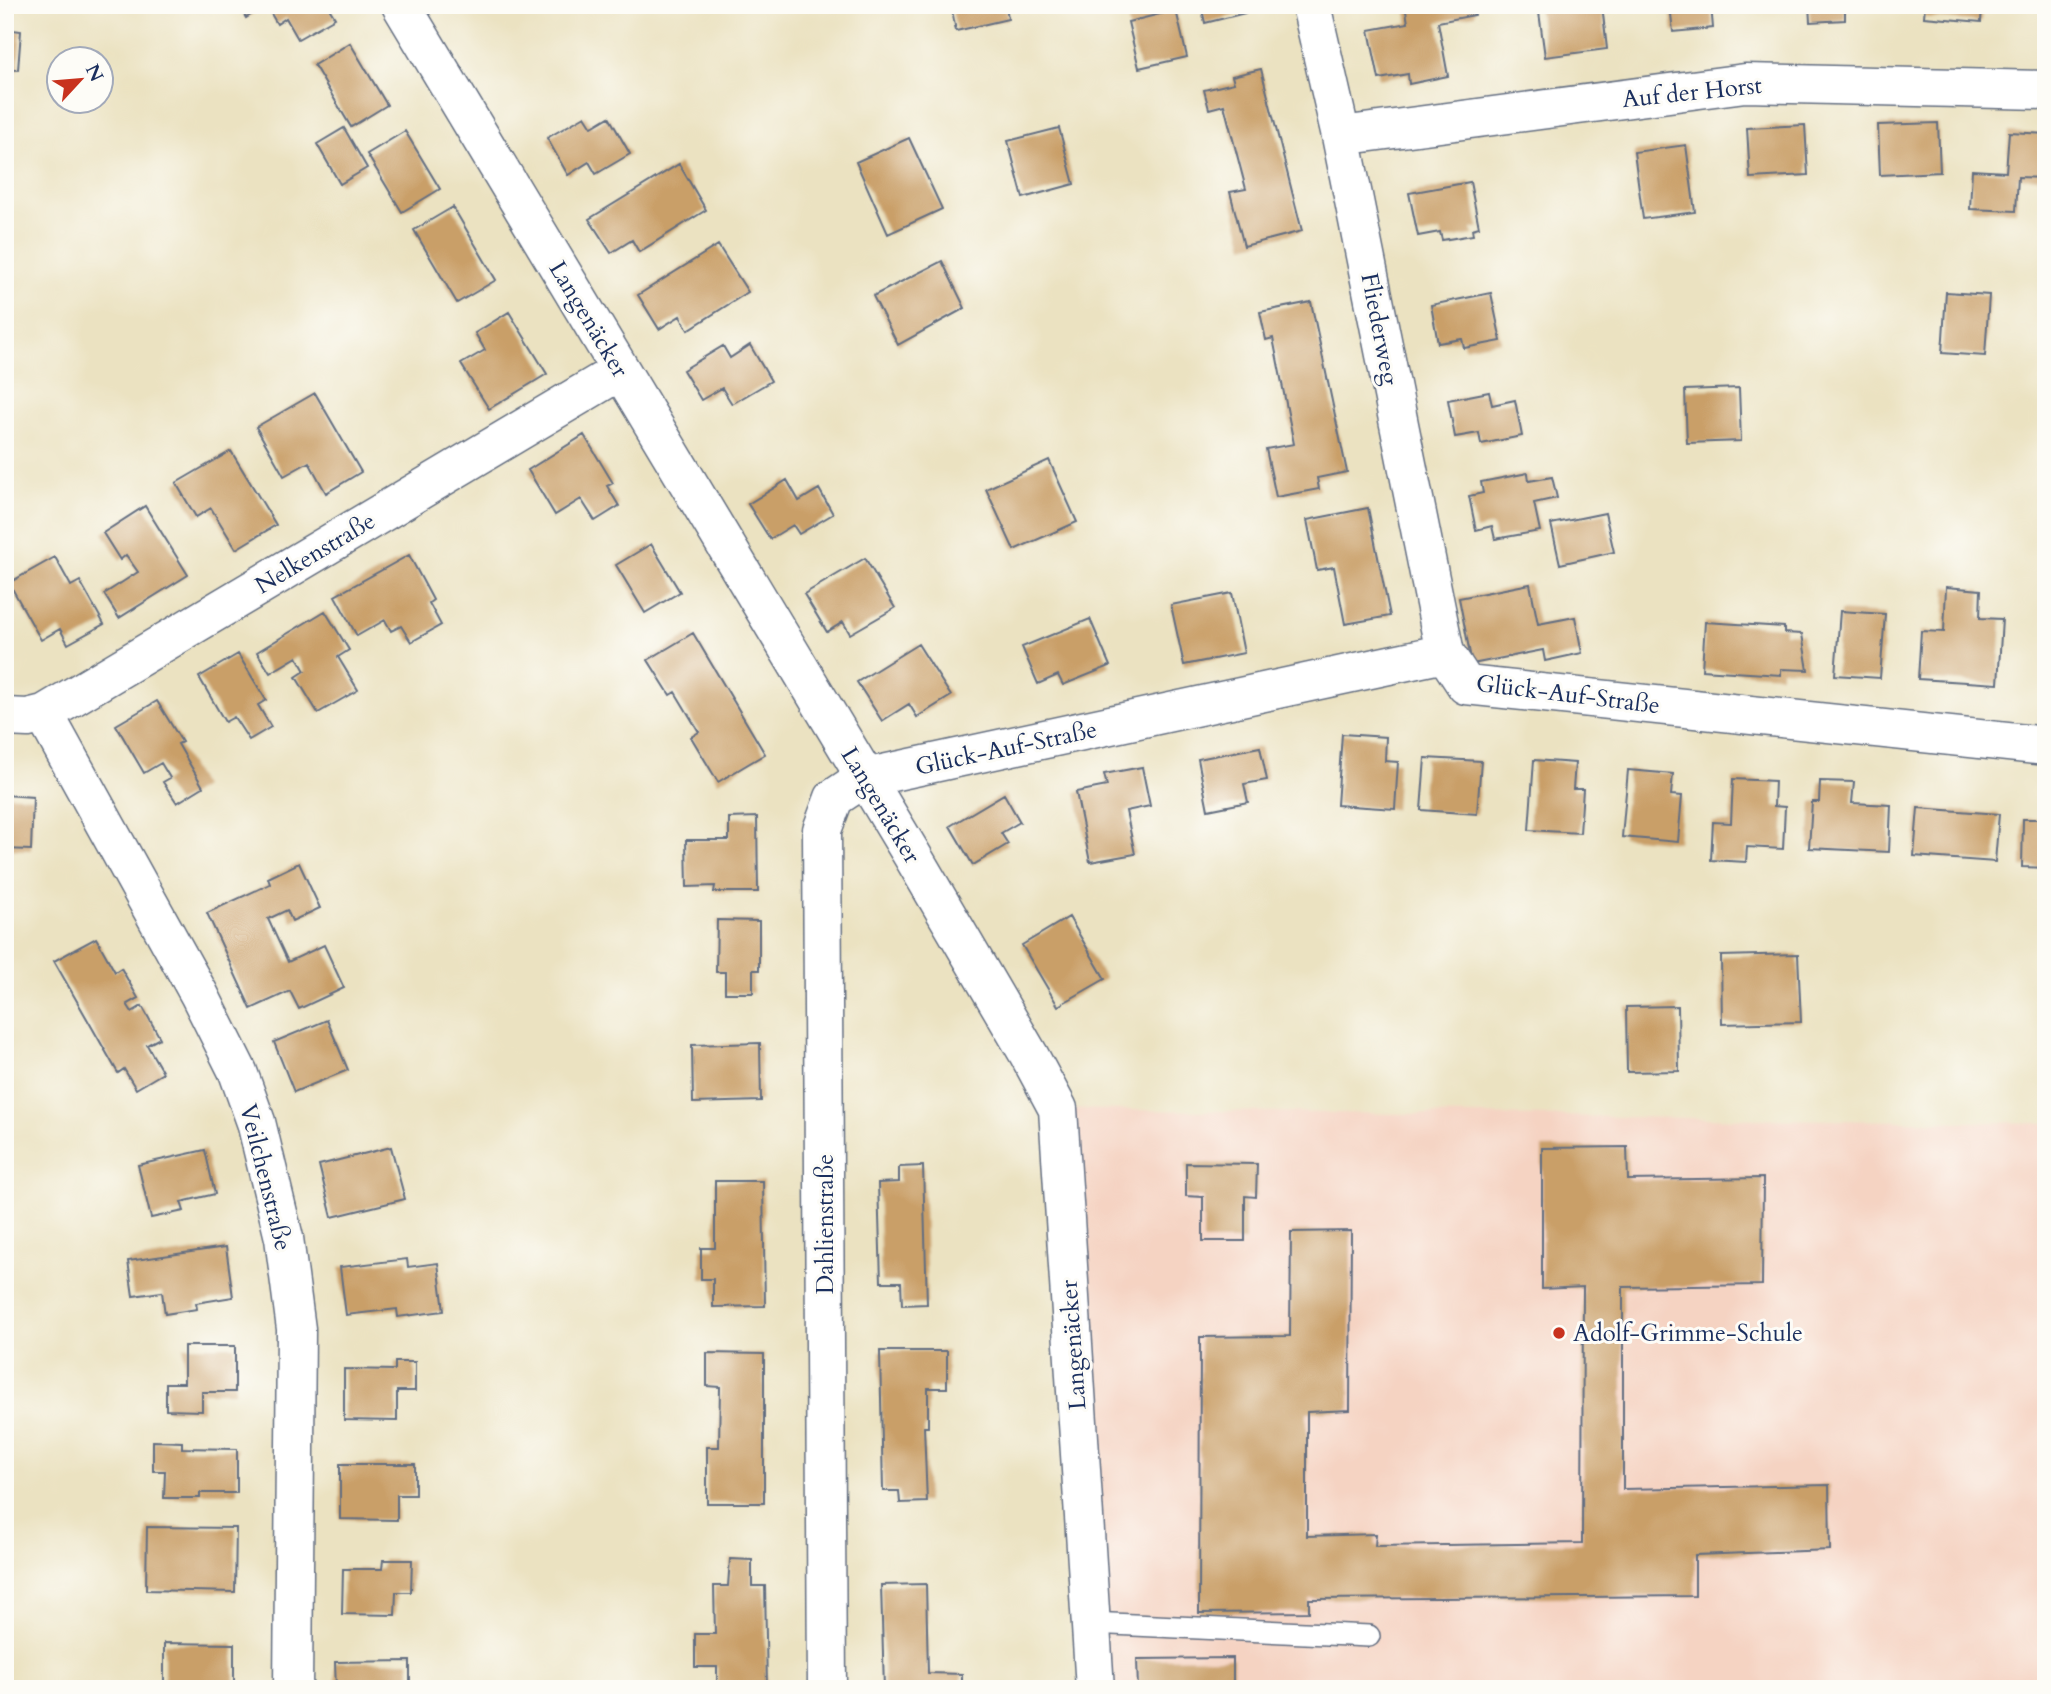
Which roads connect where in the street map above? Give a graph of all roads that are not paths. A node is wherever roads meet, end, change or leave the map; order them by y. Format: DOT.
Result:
graph roads {
  1 [pos="401,5"];
  2 [pos="1311,5"];
  3 [pos="2046,90"];
  4 [pos="1341,136"];
  5 [pos="620,371"];
  6 [pos="1445,653"];
  7 [pos="44,714"];
  8 [pos="5,717"];
  9 [pos="2046,746"];
  10 [pos="864,778"];
  11 [pos="1090,1623"];
  12 [pos="1369,1636"];
  13 [pos="293,1689"];
  14 [pos="827,1689"];
  15 [pos="1095,1689"];
  1 -- 5 [label="street, Langenäcker"];
  2 -- 4 [label="street, Fliederweg"];
  3 -- 4 [label="street, Auf der Horst"];
  4 -- 6 [label="street, Fliederweg"];
  5 -- 7 [label="street, Nelkenstraße"];
  5 -- 10 [label="street, Langenäcker"];
  6 -- 9 [label="street, Glück-Auf-Straße"];
  6 -- 10 [label="street, Glück-Auf-Straße"];
  7 -- 8 [label="street, Nelkenstraße"];
  7 -- 13 [label="street, Veilchenstraße"];
  10 -- 11 [label="street, Langenäcker"];
  10 -- 14 [label="street, Dahlienstraße"];
  11 -- 12 [label="lane"];
  11 -- 15 [label="street, Langenäcker"];
}
